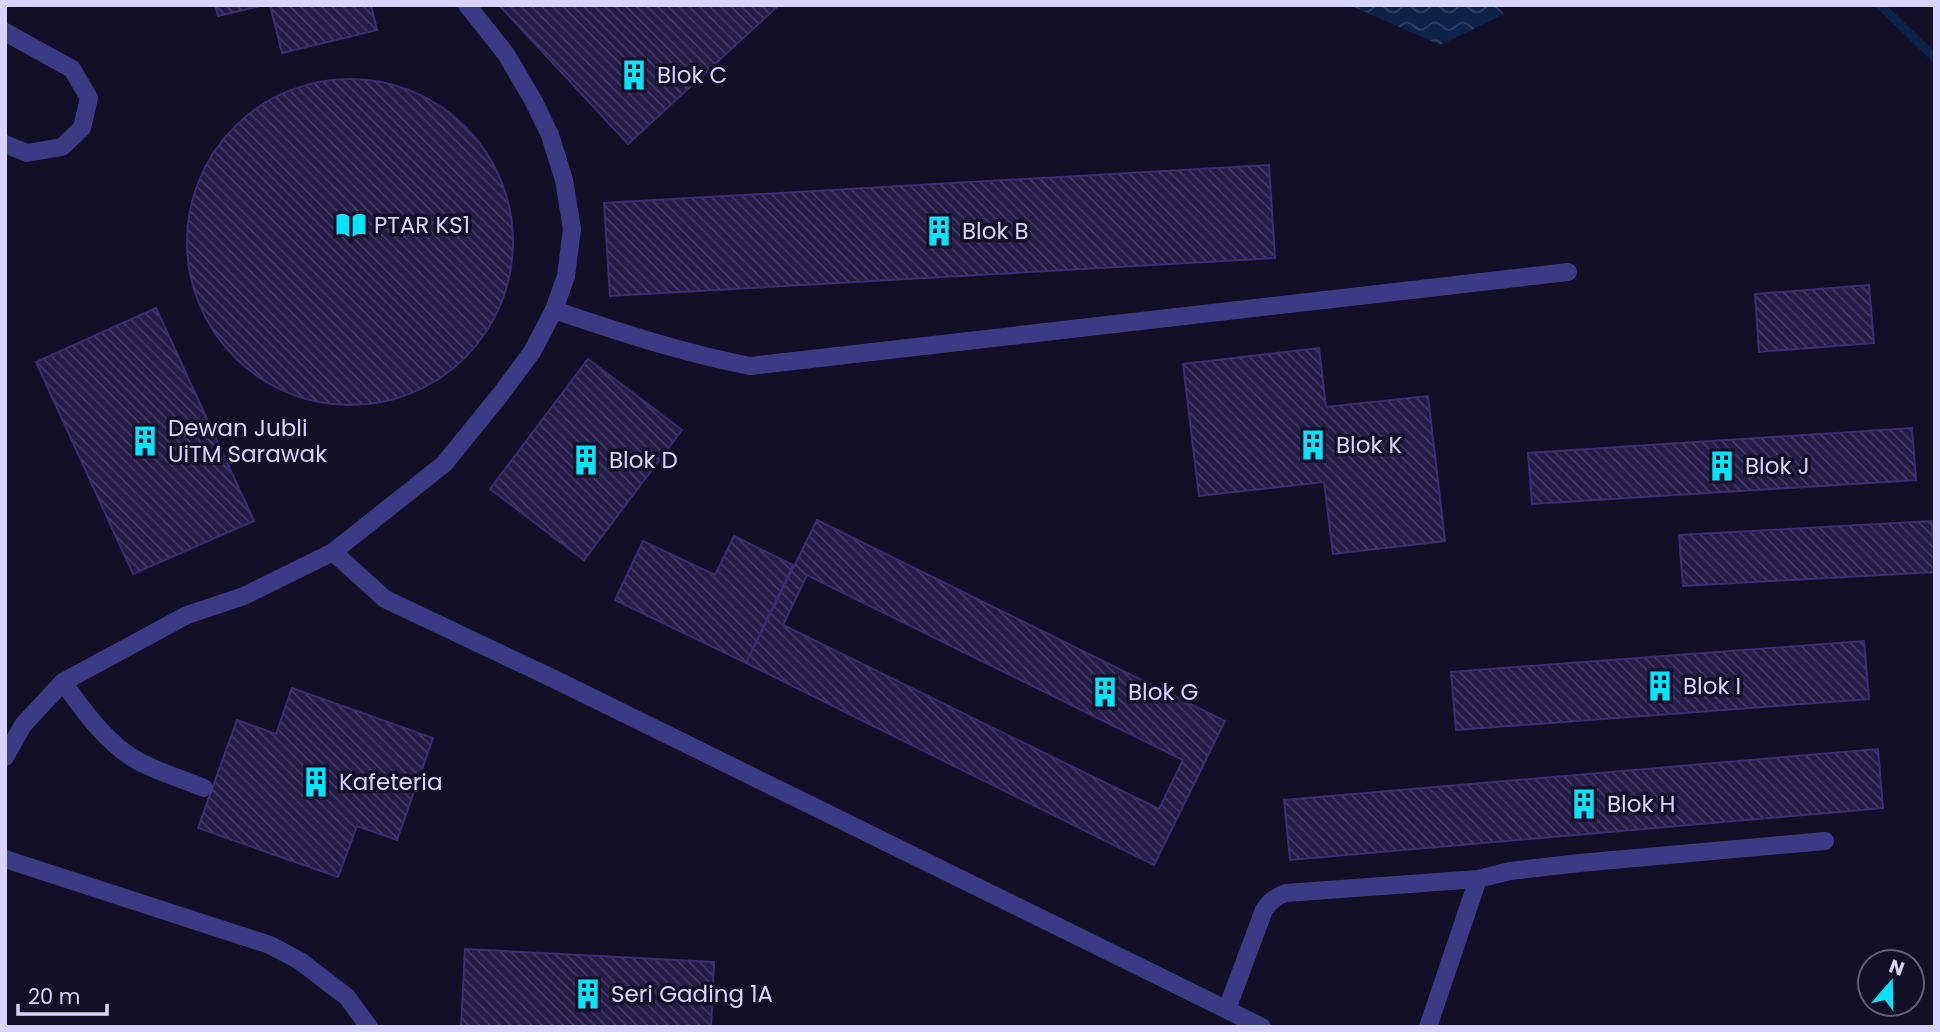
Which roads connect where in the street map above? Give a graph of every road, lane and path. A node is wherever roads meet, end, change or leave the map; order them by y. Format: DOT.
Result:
graph roads {
  1 [pos="467,5"];
  2 [pos="5,32"];
  3 [pos="5,144"];
  4 [pos="1567,272"];
  5 [pos="554,310"];
  6 [pos="334,552"];
  7 [pos="63,682"];
  8 [pos="5,757"];
  9 [pos="204,788"];
  10 [pos="1825,841"];
  11 [pos="5,859"];
  12 [pos="1478,879"];
  13 [pos="1227,1009"];
  14 [pos="369,1027"];
  15 [pos="1262,1027"];
  16 [pos="1428,1027"];
  1 -- 5 [label="lane"];
  2 -- 3 [label="lane"];
  4 -- 5 [label="lane"];
  5 -- 6 [label="lane"];
  6 -- 7 [label="lane"];
  6 -- 13 [label="lane"];
  7 -- 8 [label="lane"];
  7 -- 9 [label="lane"];
  10 -- 12 [label="lane"];
  11 -- 14 [label="lane"];
  12 -- 13 [label="lane"];
  12 -- 16 [label="lane"];
  13 -- 15 [label="lane"];
}
